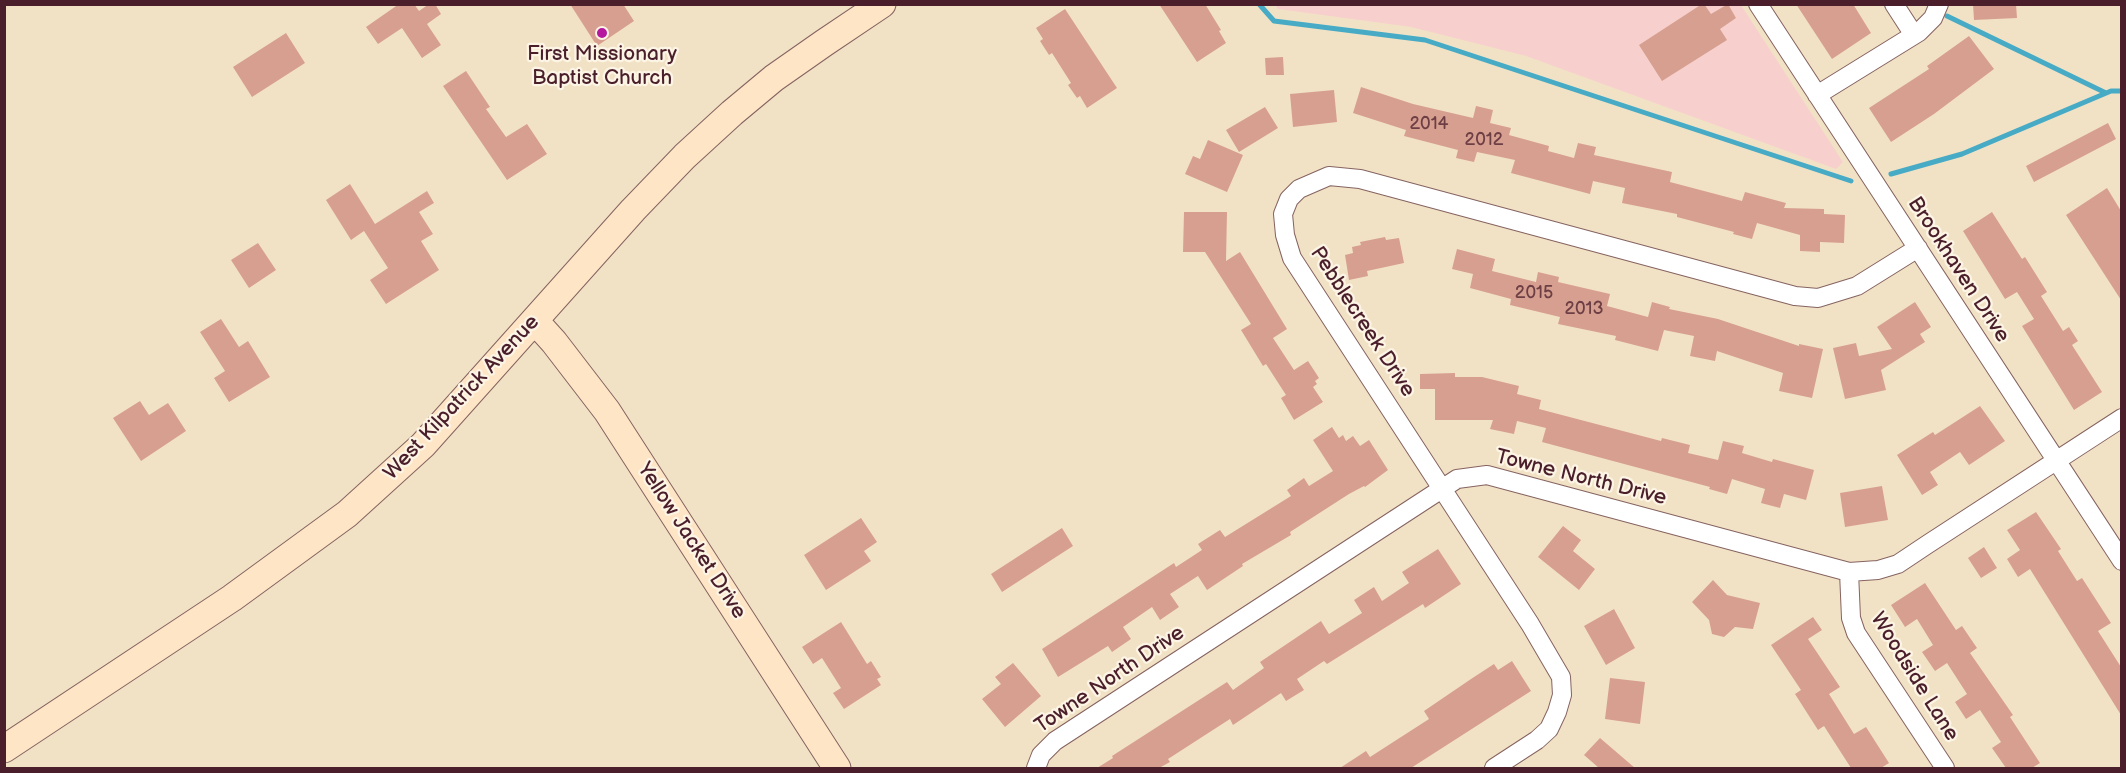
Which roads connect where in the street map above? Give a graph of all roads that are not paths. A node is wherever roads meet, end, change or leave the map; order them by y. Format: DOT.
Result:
graph roads {
  1 [pos="882,4"];
  2 [pos="1758,4"];
  3 [pos="1894,4"];
  4 [pos="1939,4"];
  5 [pos="1914,35"];
  6 [pos="1817,95"];
  7 [pos="1918,249"];
  8 [pos="535,321"];
  9 [pos="2121,418"];
  10 [pos="2056,461"];
  11 [pos="1443,488"];
  12 [pos="2121,561"];
  13 [pos="1849,572"];
  14 [pos="4,749"];
  15 [pos="837,768"];
  16 [pos="1036,768"];
  17 [pos="1494,768"];
  18 [pos="1944,768"];
  1 -- 8 [label="main road, West Kilpatrick Avenue"];
  2 -- 6 [label="street, Brookhaven Drive"];
  3 -- 5 [label="street"];
  4 -- 5 [label="street"];
  5 -- 6 [label="street"];
  6 -- 7 [label="street, Brookhaven Drive"];
  7 -- 10 [label="street, Brookhaven Drive"];
  7 -- 11 [label="street, Pebblecreek Drive"];
  8 -- 14 [label="main road, West Kilpatrick Avenue"];
  8 -- 15 [label="main road, Yellow Jacket Drive"];
  9 -- 10 [label="street, Towne North Drive"];
  10 -- 12 [label="street, Brookhaven Drive"];
  10 -- 13 [label="street, Towne North Drive"];
  11 -- 13 [label="street, Towne North Drive"];
  11 -- 16 [label="street, Towne North Drive"];
  11 -- 17 [label="street, Pebblecreek Drive"];
  13 -- 18 [label="street, Woodside Lane"];
}
